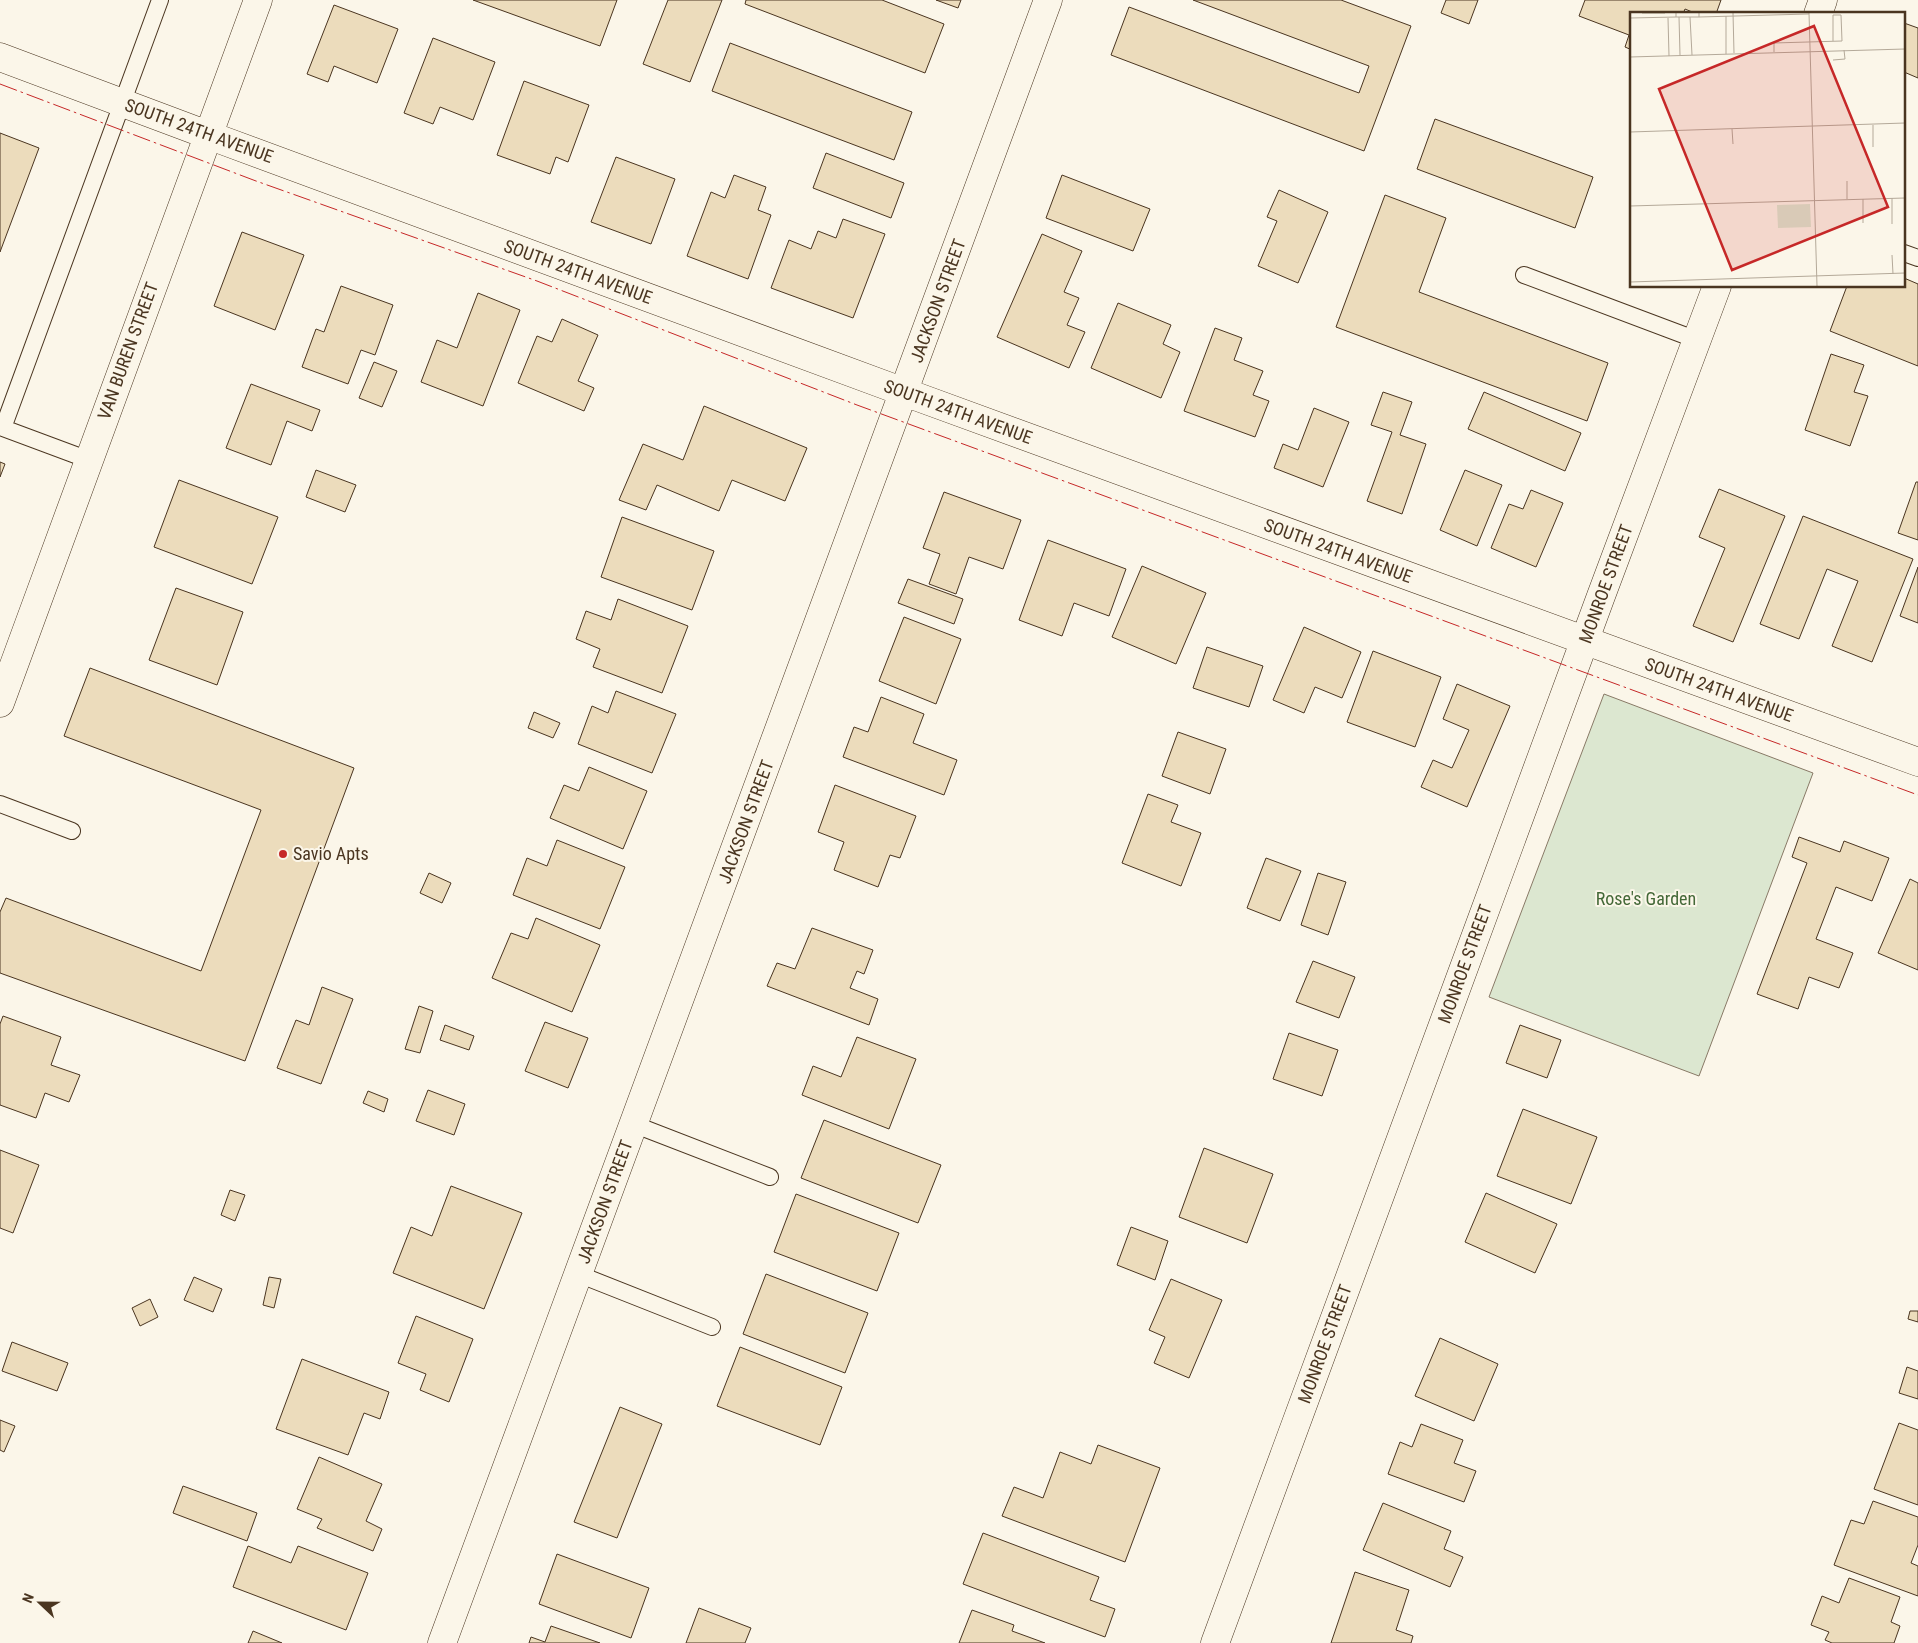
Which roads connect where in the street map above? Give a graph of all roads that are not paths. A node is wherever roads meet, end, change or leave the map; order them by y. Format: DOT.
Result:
graph roads {
  1 [pos="160,0"];
  2 [pos="258,0"];
  3 [pos="1048,0"];
  4 [pos="1823,0"];
  5 [pos="1819,12"];
  6 [pos="0,57"];
  7 [pos="124,103"];
  8 [pos="208,135"];
  9 [pos="1906,254"];
  10 [pos="1918,258"];
  11 [pos="1524,275"];
  12 [pos="1716,288"];
  13 [pos="1697,340"];
  14 [pos="904,392"];
  15 [pos="89,460"];
  16 [pos="1585,641"];
  17 [pos="0,704"];
  18 [pos="1918,762"];
  19 [pos="0,804"];
  20 [pos="72,831"];
  21 [pos="634,1124"];
  22 [pos="770,1177"];
  23 [pos="578,1274"];
  24 [pos="712,1327"];
  25 [pos="442,1643"];
  26 [pos="1215,1643"];
  1 -- 7 [label="lane"];
  2 -- 8 [label="street, VAN BUREN STREET"];
  3 -- 14 [label="street, JACKSON STREET"];
  4 -- 5 [label="street"];
  6 -- 7 [label="street, SOUTH 24TH AVENUE"];
  7 -- 8 [label="street, SOUTH 24TH AVENUE"];
  7 -- 15 [label="lane"];
  8 -- 14 [label="street, SOUTH 24TH AVENUE"];
  8 -- 15 [label="street, VAN BUREN STREET"];
  9 -- 10 [label="lane"];
  11 -- 13 [label="lane"];
  12 -- 13 [label="street, MONROE STREET"];
  13 -- 16 [label="street, MONROE STREET"];
  14 -- 16 [label="street, SOUTH 24TH AVENUE"];
  14 -- 21 [label="street, JACKSON STREET"];
  15 -- 17 [label="street, VAN BUREN STREET"];
  16 -- 18 [label="street, SOUTH 24TH AVENUE"];
  16 -- 26 [label="street, MONROE STREET"];
  19 -- 20 [label="lane"];
  21 -- 22 [label="lane"];
  21 -- 23 [label="street, JACKSON STREET"];
  23 -- 24 [label="lane"];
  23 -- 25 [label="street, JACKSON STREET"];
}
